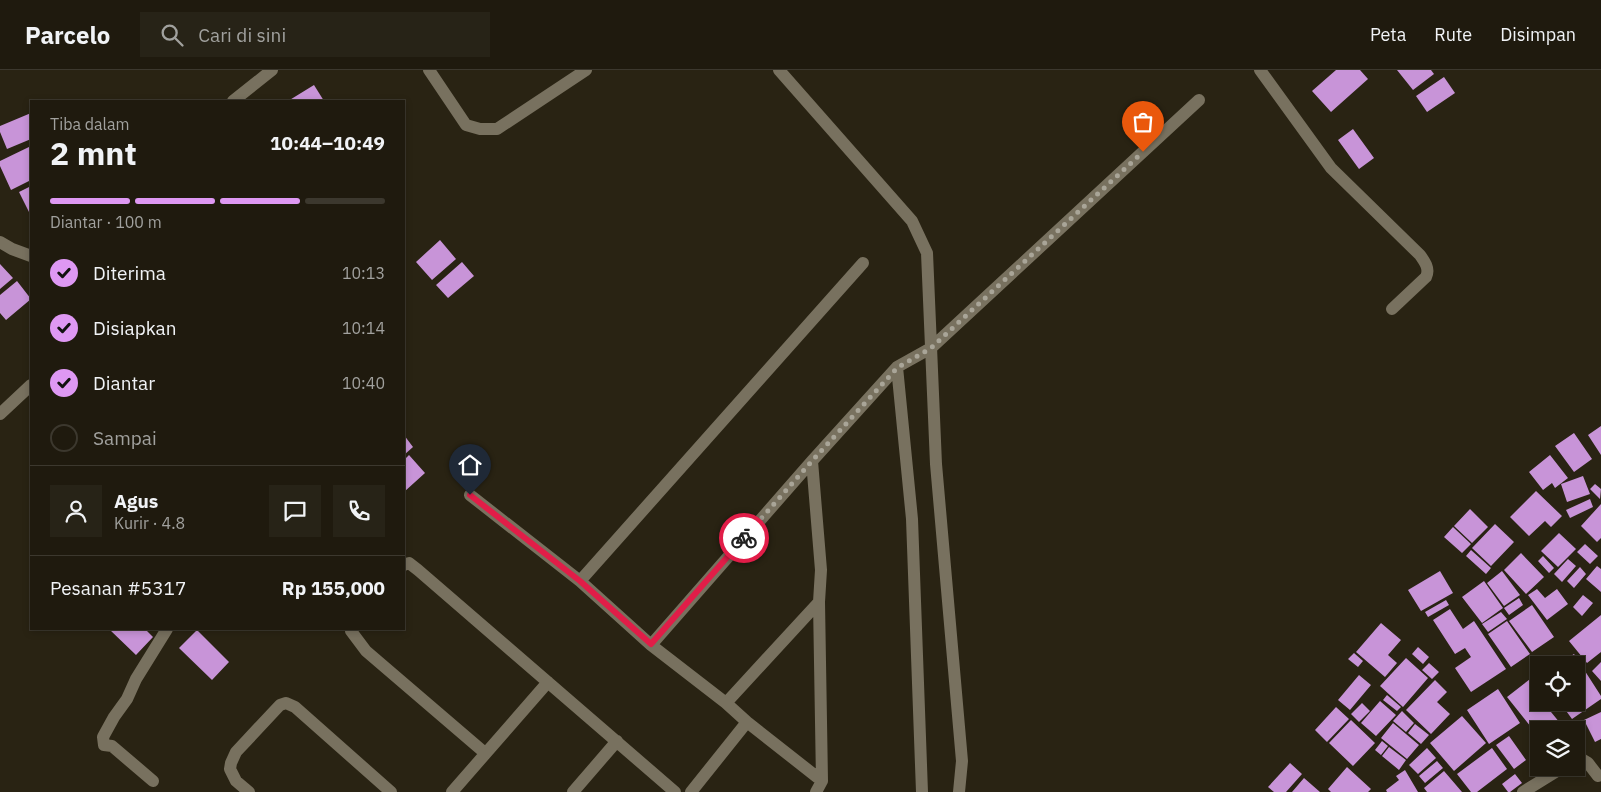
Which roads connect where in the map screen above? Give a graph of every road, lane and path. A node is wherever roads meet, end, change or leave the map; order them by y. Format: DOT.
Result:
graph roads {
  1 [pos="272,70"];
  2 [pos="429,70"];
  3 [pos="586,70"];
  4 [pos="779,70"];
  5 [pos="1260,70"];
  6 [pos="234,100"];
  7 [pos="1199,100"];
  8 [pos="0,242"];
  9 [pos="30,256"];
  10 [pos="863,263"];
  11 [pos="1392,309"];
  12 [pos="931,348"];
  13 [pos="897,368"];
  14 [pos="30,386"];
  15 [pos="0,414"];
  16 [pos="812,461"];
  17 [pos="470,495"];
  18 [pos="405,565"];
  19 [pos="580,581"];
  20 [pos="818,602"];
  21 [pos="166,630"];
  22 [pos="351,630"];
  23 [pos="651,644"];
  24 [pos="548,682"];
  25 [pos="726,703"];
  26 [pos="747,722"];
  27 [pos="617,741"];
  28 [pos="485,753"];
  29 [pos="1585,761"];
  30 [pos="1549,776"];
  31 [pos="1600,776"];
  32 [pos="153,781"];
  33 [pos="819,786"];
  34 [pos="249,792"];
  35 [pos="391,792"];
  36 [pos="452,792"];
  37 [pos="573,792"];
  38 [pos="675,792"];
  39 [pos="691,792"];
  40 [pos="922,792"];
  41 [pos="959,792"];
  42 [pos="1523,792"];
  1 -- 6 [label="street"];
  2 -- 3 [label="street"];
  4 -- 12 [label="street"];
  5 -- 11 [label="street"];
  7 -- 12 [label="street"];
  8 -- 9 [label="street"];
  10 -- 19 [label="street"];
  12 -- 13 [label="street"];
  12 -- 41 [label="street"];
  13 -- 16 [label="street"];
  13 -- 40 [label="street"];
  14 -- 15 [label="street"];
  16 -- 20 [label="street"];
  16 -- 23 [label="street"];
  17 -- 19 [label="street"];
  18 -- 24 [label="street"];
  19 -- 23 [label="street"];
  20 -- 25 [label="street"];
  20 -- 33 [label="street"];
  21 -- 32 [label="street"];
  22 -- 28 [label="street"];
  23 -- 25 [label="street"];
  24 -- 27 [label="street"];
  24 -- 28 [label="street"];
  25 -- 26 [label="street"];
  26 -- 33 [label="street"];
  26 -- 39 [label="street"];
  27 -- 37 [label="street"];
  27 -- 38 [label="street"];
  28 -- 36 [label="street"];
  29 -- 31 [label="street"];
  30 -- 42 [label="street"];
  34 -- 35 [label="street"];
}
